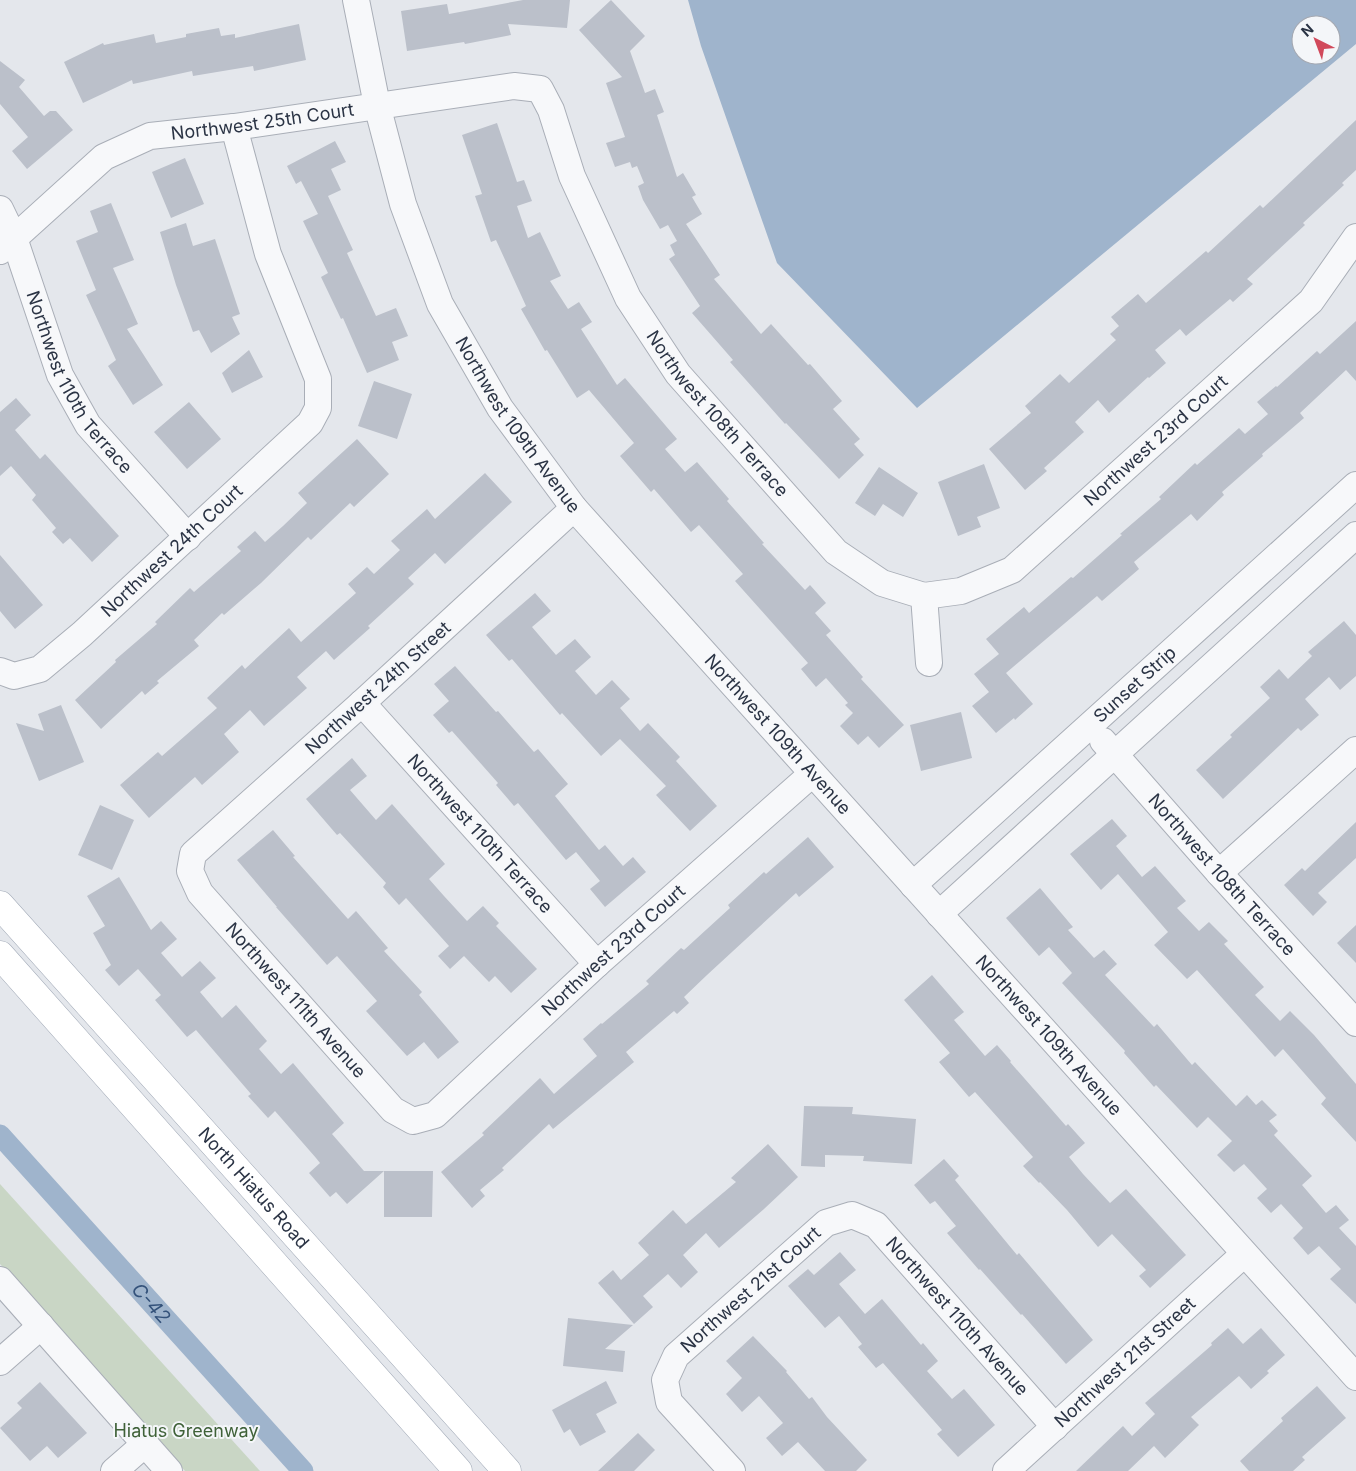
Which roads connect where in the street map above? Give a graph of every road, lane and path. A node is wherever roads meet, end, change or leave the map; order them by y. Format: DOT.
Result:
graph roads {
  1 [pos="356,0"];
  2 [pos="377,105"];
  3 [pos="551,110"];
  4 [pos="234,127"];
  5 [pos="0,209"];
  6 [pos="1356,237"];
  7 [pos="7,244"];
  8 [pos="1356,485"];
  9 [pos="574,508"];
  10 [pos="1356,535"];
  11 [pos="188,537"];
  12 [pos="924,596"];
  13 [pos="929,663"];
  14 [pos="7,674"];
  15 [pos="362,703"];
  16 [pos="1089,725"];
  17 [pos="1356,750"];
  18 [pos="1114,754"];
  19 [pos="812,774"];
  20 [pos="190,871"];
  21 [pos="1220,873"];
  22 [pos="913,885"];
  23 [pos="0,904"];
  24 [pos="938,914"];
  25 [pos="0,956"];
  26 [pos="597,964"];
  27 [pos="1356,1023"];
  28 [pos="413,1121"];
  29 [pos="852,1215"];
  30 [pos="1244,1254"];
  31 [pos="0,1280"];
  32 [pos="42,1326"];
  33 [pos="0,1362"];
  34 [pos="1356,1378"];
  35 [pos="445,1402"];
  36 [pos="418,1426"];
  37 [pos="1055,1427"];
  38 [pos="145,1444"];
  39 [pos="114,1471"];
  40 [pos="169,1471"];
  41 [pos="458,1471"];
  42 [pos="507,1471"];
  43 [pos="732,1471"];
  44 [pos="1006,1471"];
  1 -- 2 [label="street, Northwest 109th Avenue"];
  2 -- 3 [label="street, Northwest 25th Court"];
  2 -- 4 [label="street, Northwest 25th Court"];
  2 -- 9 [label="street, Northwest 109th Avenue"];
  3 -- 12 [label="street, Northwest 108th Terrace"];
  4 -- 7 [label="street, Northwest 25th Court"];
  4 -- 11 [label="street, Northwest 24th Court"];
  5 -- 7 [label="street, Northwest 110th Terrace"];
  6 -- 12 [label="street, Northwest 23rd Court"];
  7 -- 11 [label="street, Northwest 110th Terrace"];
  8 -- 16 [label="street, Sunset Strip"];
  9 -- 15 [label="street, Northwest 24th Street"];
  9 -- 19 [label="street, Northwest 109th Avenue"];
  10 -- 18 [label="street"];
  11 -- 14 [label="street, Northwest 24th Court"];
  12 -- 13 [label="street"];
  15 -- 20 [label="street, Northwest 24th Street"];
  15 -- 26 [label="street, Northwest 110th Terrace"];
  16 -- 18 [label="street, Northwest 108th Terrace"];
  16 -- 22 [label="street, Sunset Strip"];
  17 -- 21 [label="street"];
  18 -- 21 [label="street, Northwest 108th Terrace"];
  18 -- 24 [label="street"];
  19 -- 22 [label="street, Northwest 109th Avenue"];
  19 -- 26 [label="street, Northwest 23rd Court"];
  20 -- 28 [label="street, Northwest 111th Avenue"];
  21 -- 27 [label="street, Northwest 108th Terrace"];
  22 -- 24 [label="street, Northwest 109th Avenue"];
  23 -- 35 [label="main road, North Hiatus Road"];
  24 -- 30 [label="street, Northwest 109th Avenue"];
  25 -- 36 [label="main road, North Hiatus Road"];
  26 -- 28 [label="street, Northwest 23rd Court"];
  29 -- 37 [label="street, Northwest 110th Avenue"];
  29 -- 43 [label="street, Northwest 21st Court"];
  30 -- 34 [label="street, Northwest 109th Avenue"];
  30 -- 37 [label="street, Northwest 21st Street"];
  31 -- 32 [label="street"];
  32 -- 33 [label="street"];
  32 -- 38 [label="street"];
  35 -- 36 [label="main road"];
  35 -- 42 [label="main road, North Hiatus Road"];
  36 -- 41 [label="main road, North Hiatus Road"];
  37 -- 44 [label="street, Northwest 21st Street"];
  38 -- 39 [label="street"];
  38 -- 40 [label="street"];
}
